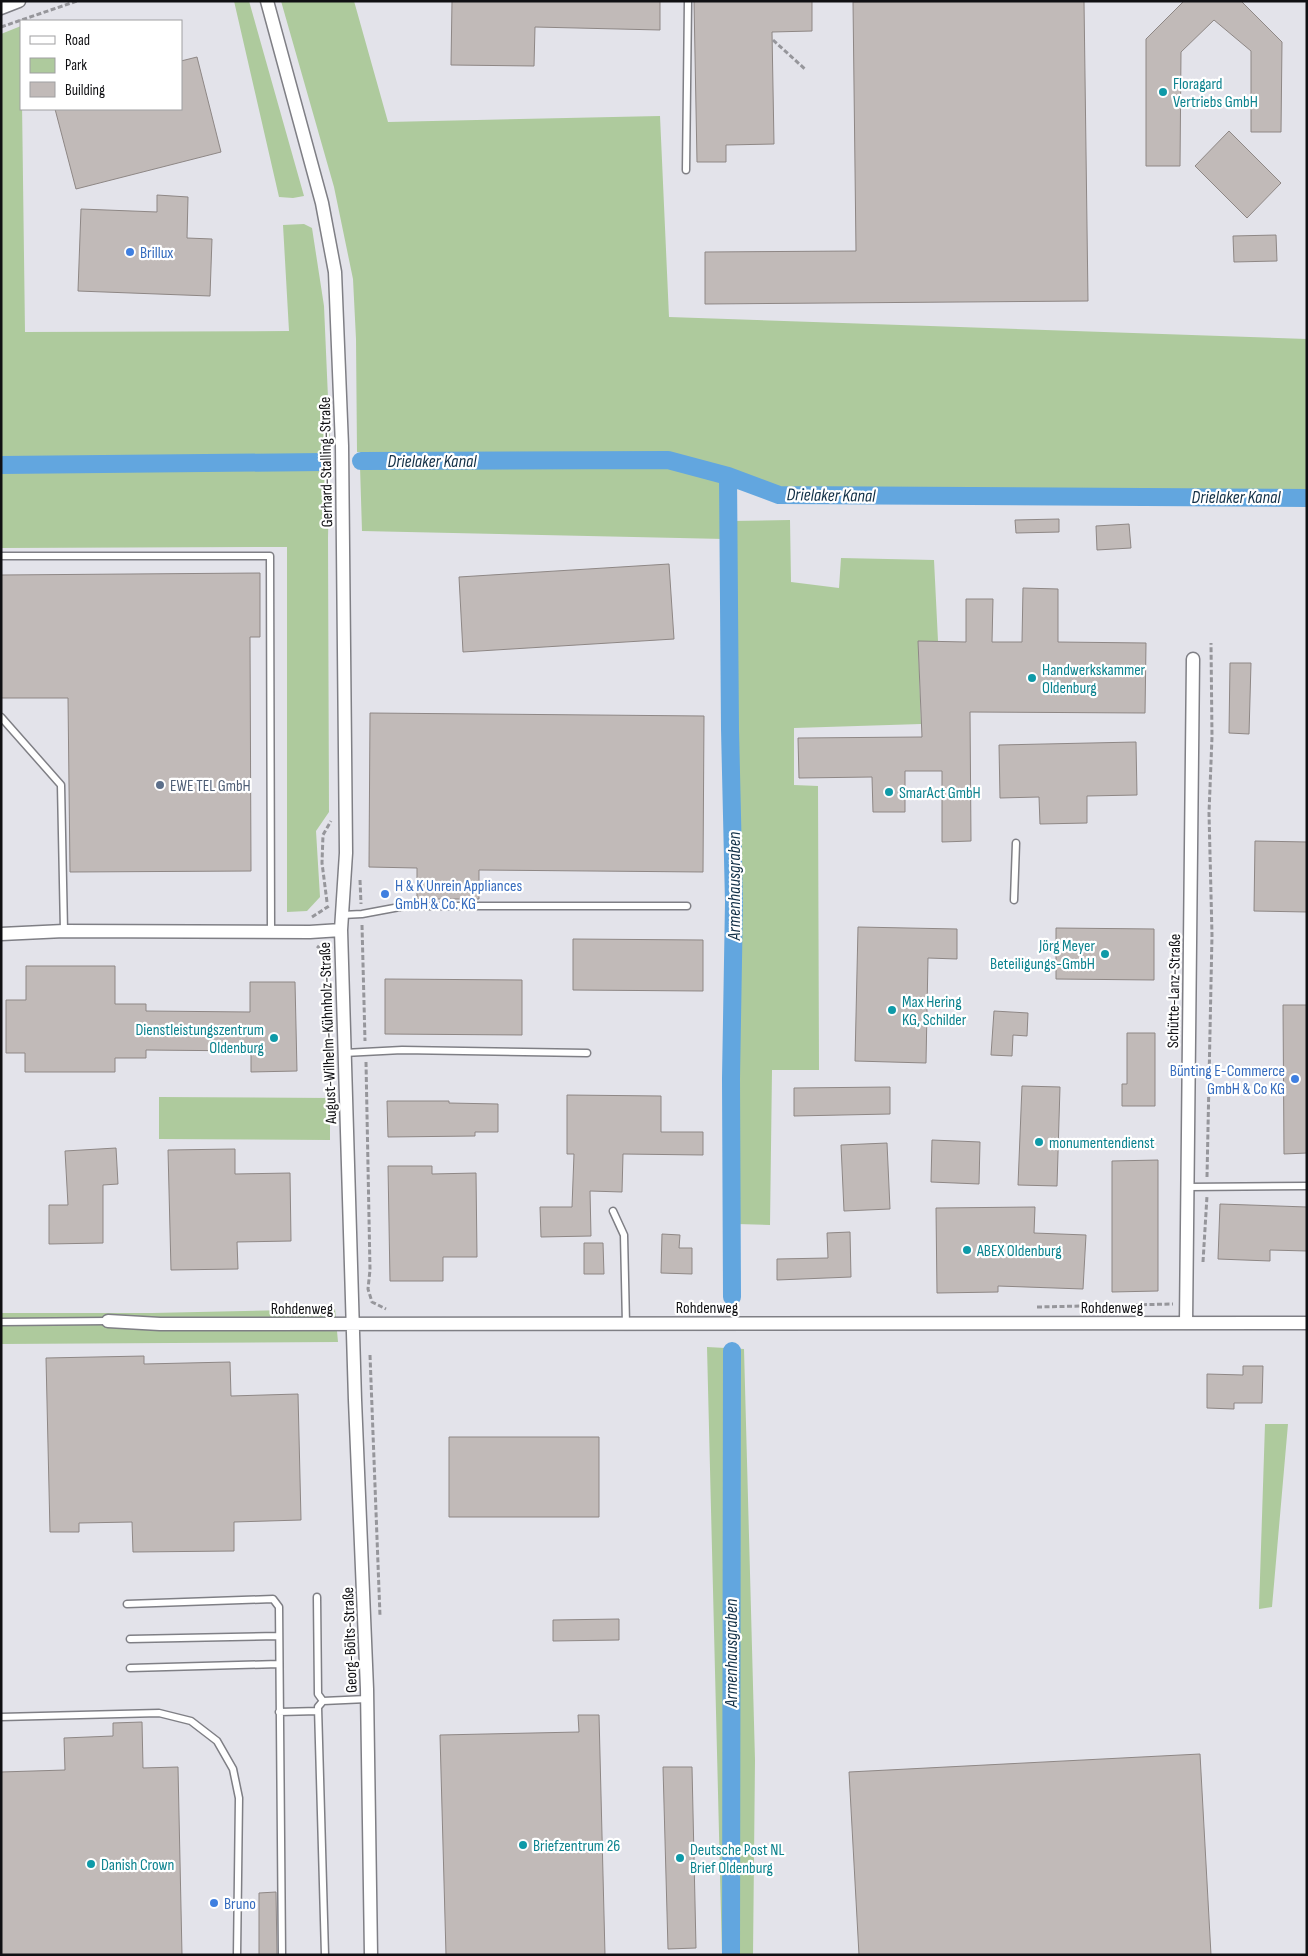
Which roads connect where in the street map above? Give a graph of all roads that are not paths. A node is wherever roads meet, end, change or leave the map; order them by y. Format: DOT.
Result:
graph roads {
  1 [pos="19,1"];
  2 [pos="267,1"];
  3 [pos="688,1"];
  4 [pos="1,8"];
  5 [pos="686,170"];
  6 [pos="1,556"];
  7 [pos="1193,659"];
  8 [pos="1,717"];
  9 [pos="1016,843"];
  10 [pos="1014,900"];
  11 [pos="687,906"];
  12 [pos="341,915"];
  13 [pos="341,930"];
  14 [pos="64,931"];
  15 [pos="272,932"];
  16 [pos="1,934"];
  17 [pos="344,1053"];
  18 [pos="588,1053"];
  19 [pos="1307,1186"];
  20 [pos="1188,1187"];
  21 [pos="613,1211"];
  22 [pos="108,1321"];
  23 [pos="1,1322"];
  24 [pos="1186,1323"];
  25 [pos="1307,1323"];
  26 [pos="353,1324"];
  27 [pos="626,1324"];
  28 [pos="317,1597"];
  29 [pos="127,1604"];
  30 [pos="278,1636"];
  31 [pos="130,1639"];
  32 [pos="279,1664"];
  33 [pos="130,1668"];
  34 [pos="368,1698"];
  35 [pos="323,1701"];
  36 [pos="318,1710"];
  37 [pos="280,1712"];
  38 [pos="1,1717"];
  39 [pos="237,1955"];
  40 [pos="282,1955"];
  41 [pos="325,1955"];
  42 [pos="371,1955"];
  1 -- 4 [label="street"];
  2 -- 12 [label="street, Gerhard-Stalling-Straße"];
  3 -- 5 [label="lane"];
  6 -- 15 [label="lane"];
  7 -- 20 [label="street, Schütte-Lanz-Straße"];
  8 -- 14 [label="lane"];
  9 -- 10 [label="lane"];
  11 -- 12 [label="lane"];
  12 -- 13 [label="street, Gerhard-Stalling-Straße"];
  13 -- 15 [label="street, August-Wilhelm-Kühnholz-Straße"];
  13 -- 17 [label="street, August-Wilhelm-Kühnholz-Straße"];
  14 -- 15 [label="street, August-Wilhelm-Kühnholz-Straße"];
  14 -- 16 [label="street, August-Wilhelm-Kühnholz-Straße"];
  17 -- 18 [label="lane"];
  17 -- 26 [label="street, August-Wilhelm-Kühnholz-Straße"];
  19 -- 20 [label="lane"];
  20 -- 24 [label="street, Schütte-Lanz-Straße"];
  21 -- 27 [label="lane"];
  22 -- 23 [label="lane"];
  22 -- 26 [label="street, Rohdenweg"];
  24 -- 25 [label="street, Rohdenweg"];
  24 -- 27 [label="street, Rohdenweg"];
  26 -- 27 [label="street, Rohdenweg"];
  26 -- 34 [label="street, Georg-Bölts-Straße"];
  28 -- 35 [label="lane"];
  29 -- 30 [label="lane"];
  30 -- 31 [label="lane"];
  30 -- 32 [label="lane"];
  32 -- 33 [label="lane"];
  32 -- 37 [label="lane"];
  34 -- 35 [label="lane"];
  34 -- 42 [label="street, Georg-Bölts-Straße"];
  35 -- 36 [label="lane"];
  36 -- 37 [label="lane"];
  36 -- 41 [label="lane"];
  37 -- 40 [label="lane"];
  38 -- 39 [label="lane"];
}
